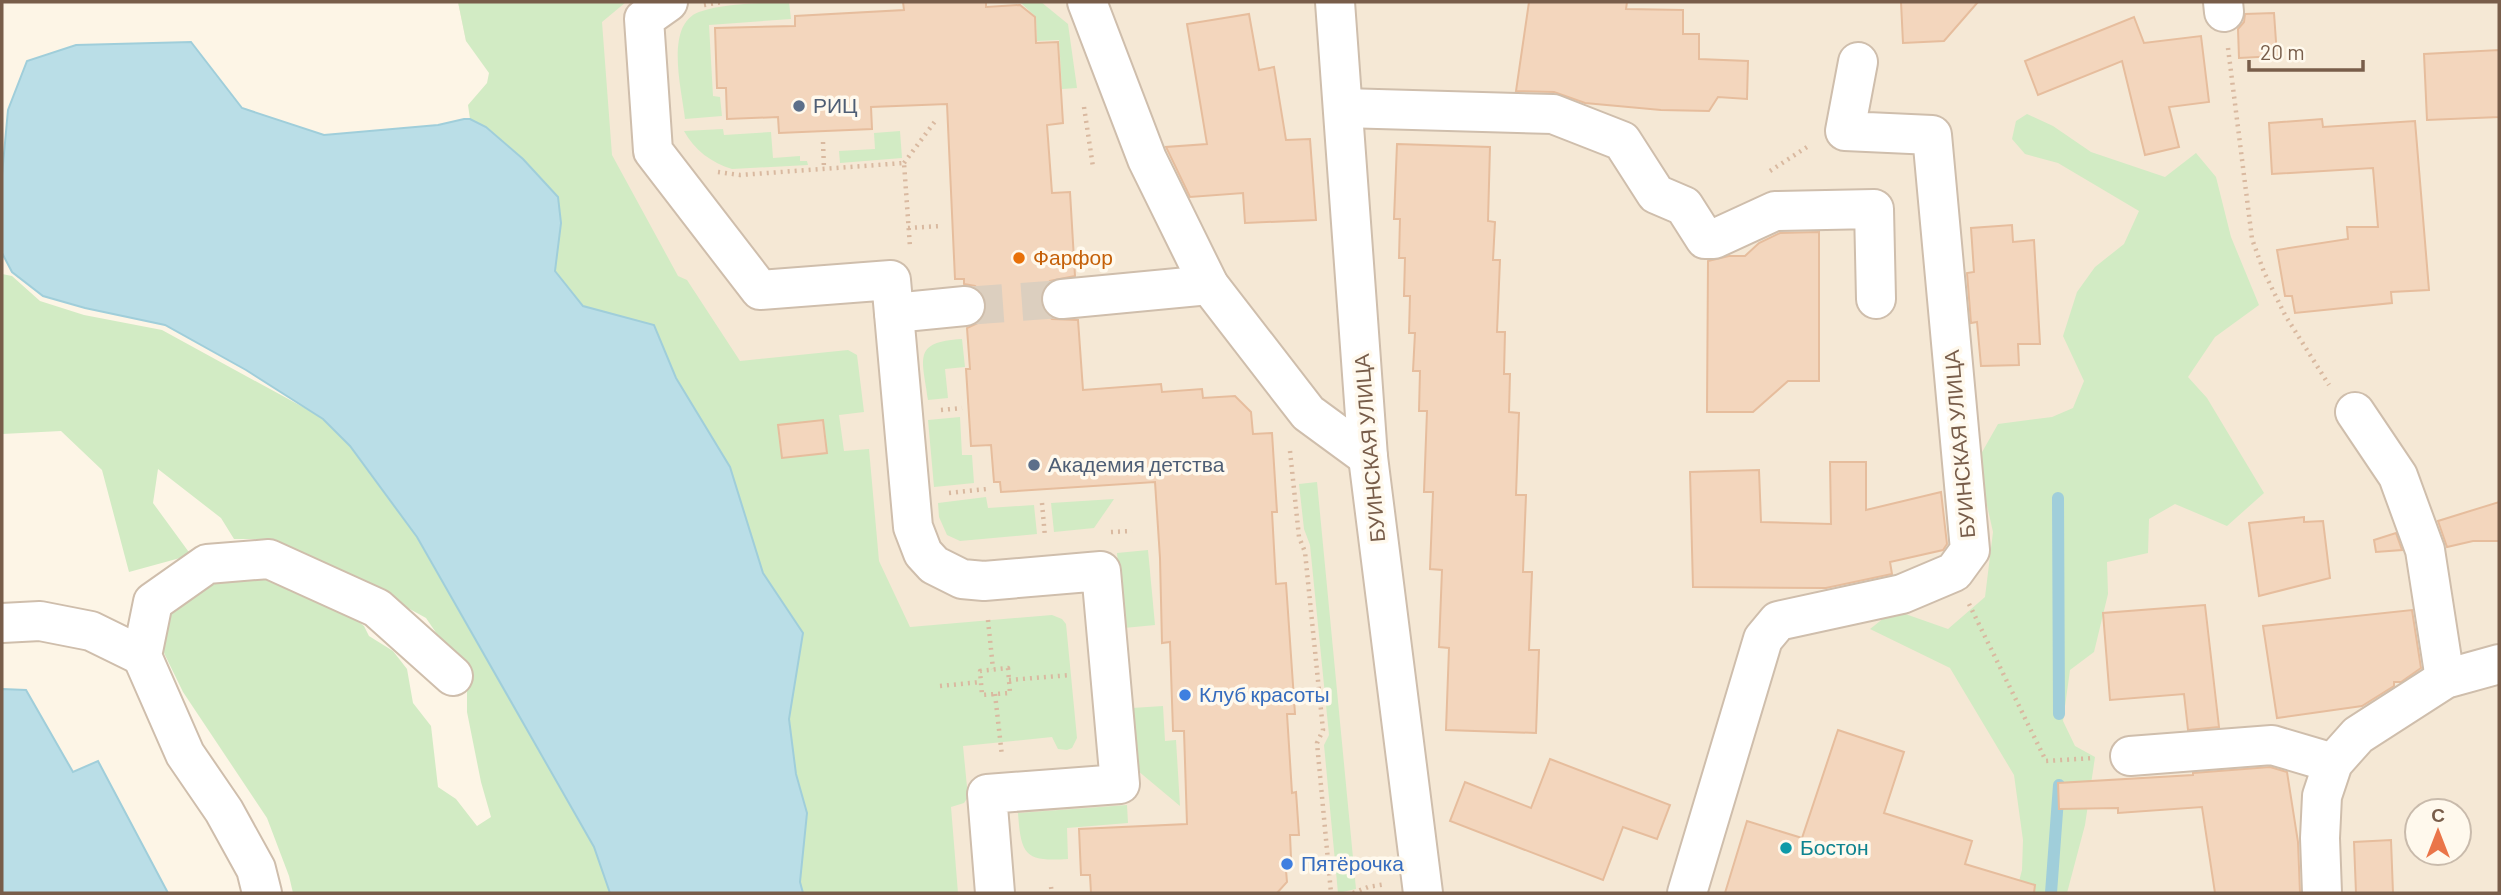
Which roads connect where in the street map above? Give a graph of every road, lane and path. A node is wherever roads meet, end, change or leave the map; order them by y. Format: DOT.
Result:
graph roads {
  1 [pos="722,2"];
  2 [pos="1087,2"];
  3 [pos="1335,2"];
  4 [pos="681,5"];
  5 [pos="2223,7"];
  6 [pos="1858,62"];
  7 [pos="1343,108"];
  8 [pos="936,120"];
  9 [pos="822,142"];
  10 [pos="904,163"];
  11 [pos="824,169"];
  12 [pos="716,171"];
  13 [pos="941,226"];
  14 [pos="908,228"];
  15 [pos="910,251"];
  16 [pos="1209,285"];
  17 [pos="1062,299"];
  18 [pos="1875,299"];
  19 [pos="965,306"];
  20 [pos="894,313"];
  21 [pos="2355,412"];
  22 [pos="1290,452"];
  23 [pos="1368,457"];
  24 [pos="986,489"];
  25 [pos="942,494"];
  26 [pos="1042,503"];
  27 [pos="1132,531"];
  28 [pos="1108,533"];
  29 [pos="1058,537"];
  30 [pos="1045,538"];
  31 [pos="1033,539"];
  32 [pos="1954,572"];
  33 [pos="984,581"];
  34 [pos="2,623"];
  35 [pos="142,656"];
  36 [pos="2499,664"];
  37 [pos="993,669"];
  38 [pos="1110,671"];
  39 [pos="453,676"];
  40 [pos="2445,679"];
  41 [pos="1009,680"];
  42 [pos="981,682"];
  43 [pos="940,686"];
  44 [pos="995,694"];
  45 [pos="2130,756"];
  46 [pos="2333,763"];
  47 [pos="1005,793"];
  48 [pos="262,893"];
  49 [pos="995,893"];
  50 [pos="1331,893"];
  51 [pos="1423,893"];
  52 [pos="1687,893"];
  53 [pos="2322,893"];
  1 -- 4 [label="path"];
  2 -- 16 [label="street"];
  3 -- 7 [label="street, БУИНСКАЯ УЛИЦА"];
  4 -- 20 [label="street"];
  5 -- 21 [label="path"];
  6 -- 32 [label="street, БУИНСКАЯ УЛИЦА"];
  7 -- 18 [label="street"];
  7 -- 23 [label="street, БУИНСКАЯ УЛИЦА"];
  8 -- 10 [label="path"];
  9 -- 11 [label="path"];
  10 -- 11 [label="path"];
  10 -- 14 [label="path"];
  11 -- 12 [label="path"];
  13 -- 14 [label="path"];
  14 -- 15 [label="path"];
  16 -- 17 [label="street"];
  16 -- 23 [label="street"];
  19 -- 20 [label="street"];
  20 -- 33 [label="street"];
  21 -- 40 [label="street"];
  22 -- 50 [label="path"];
  23 -- 51 [label="street, БУИНСКАЯ УЛИЦА"];
  24 -- 25 [label="path"];
  26 -- 30 [label="path"];
  27 -- 28 [label="path"];
  29 -- 30 [label="path"];
  30 -- 31 [label="path"];
  32 -- 45 [label="path"];
  32 -- 52 [label="street"];
  33 -- 37 [label="path"];
  33 -- 38 [label="street"];
  34 -- 35 [label="street"];
  35 -- 39 [label="street"];
  35 -- 48 [label="street"];
  36 -- 40 [label="street"];
  37 -- 41 [label="path"];
  37 -- 42 [label="path"];
  38 -- 41 [label="path"];
  38 -- 47 [label="street"];
  40 -- 46 [label="street"];
  41 -- 44 [label="path"];
  42 -- 43 [label="path"];
  42 -- 44 [label="path"];
  44 -- 47 [label="path"];
  45 -- 46 [label="street"];
  46 -- 53 [label="street"];
  47 -- 49 [label="street"];
}
